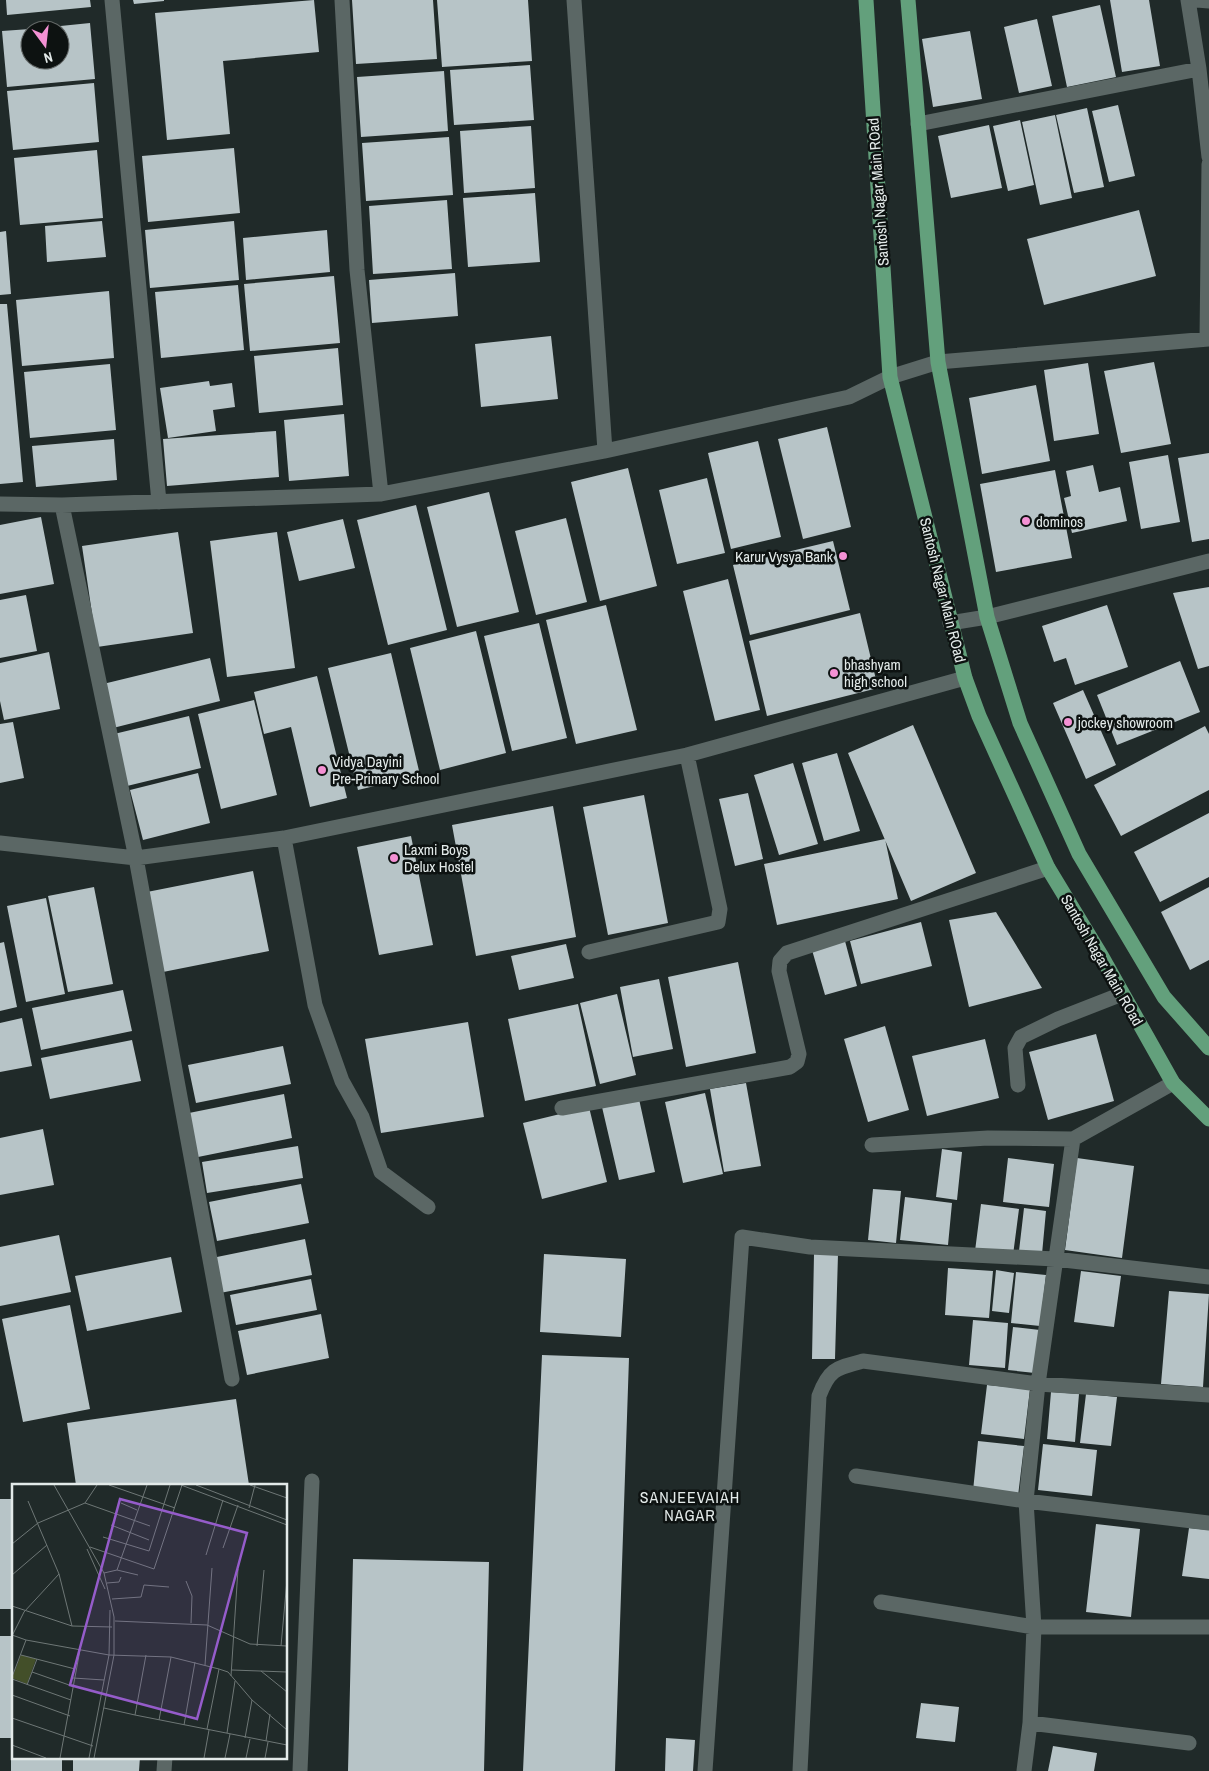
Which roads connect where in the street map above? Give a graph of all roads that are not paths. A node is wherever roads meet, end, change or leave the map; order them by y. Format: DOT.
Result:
graph roads {
  1 [pos="112,0"];
  2 [pos="342,0"];
  3 [pos="574,0"];
  4 [pos="866,0"];
  5 [pos="908,0"];
  6 [pos="1188,0"];
  7 [pos="1197,0"];
  8 [pos="1209,1"];
  9 [pos="1199,69"];
  10 [pos="918,124"];
  11 [pos="1209,157"];
  12 [pos="1209,164"];
  13 [pos="1208,339"];
  14 [pos="938,362"];
  15 [pos="890,377"];
  16 [pos="605,451"];
  17 [pos="381,494"];
  18 [pos="159,502"];
  19 [pos="0,504"];
  20 [pos="62,505"];
  21 [pos="1209,561"];
  22 [pos="987,617"];
  23 [pos="950,623"];
  24 [pos="965,678"];
  25 [pos="688,755"];
  26 [pos="284,838"];
  27 [pos="0,843"];
  28 [pos="136,858"];
  29 [pos="1048,868"];
  30 [pos="589,952"];
  31 [pos="1122,994"];
  32 [pos="1209,1048"];
  33 [pos="1173,1083"];
  34 [pos="1018,1085"];
  35 [pos="562,1108"];
  36 [pos="1209,1119"];
  37 [pos="1073,1139"];
  38 [pos="872,1145"];
  39 [pos="428,1207"];
  40 [pos="1055,1259"];
  41 [pos="1209,1278"];
  42 [pos="232,1379"];
  43 [pos="1038,1384"];
  44 [pos="1209,1395"];
  45 [pos="856,1476"];
  46 [pos="312,1481"];
  47 [pos="1026,1501"];
  48 [pos="1209,1523"];
  49 [pos="881,1602"];
  50 [pos="1034,1627"];
  51 [pos="1209,1627"];
  52 [pos="1030,1723"];
  53 [pos="1189,1743"];
  54 [pos="165,1758"];
  55 [pos="164,1771"];
  56 [pos="300,1771"];
  57 [pos="705,1771"];
  58 [pos="800,1771"];
  59 [pos="1024,1771"];
  1 -- 18 [label="street"];
  2 -- 17 [label="street"];
  3 -- 16 [label="street"];
  4 -- 15 [label="main road, Santosh Nagar Main ROad"];
  5 -- 10 [label="main road"];
  6 -- 9 [label="street"];
  7 -- 8 [label="street"];
  9 -- 10 [label="street"];
  9 -- 11 [label="street"];
  10 -- 14 [label="main road"];
  12 -- 13 [label="street"];
  13 -- 14 [label="street"];
  14 -- 15 [label="street"];
  14 -- 22 [label="main road"];
  15 -- 16 [label="street"];
  15 -- 23 [label="main road, Santosh Nagar Main ROad"];
  16 -- 17 [label="street"];
  17 -- 18 [label="street"];
  18 -- 20 [label="street"];
  19 -- 20 [label="street"];
  20 -- 28 [label="street"];
  21 -- 22 [label="street"];
  22 -- 23 [label="street"];
  22 -- 32 [label="main road"];
  23 -- 24 [label="main road, Santosh Nagar Main ROad"];
  24 -- 25 [label="street"];
  24 -- 29 [label="main road, Santosh Nagar Main ROad"];
  25 -- 26 [label="street"];
  25 -- 30 [label="street"];
  26 -- 28 [label="street"];
  26 -- 39 [label="street"];
  27 -- 28 [label="street"];
  28 -- 42 [label="street"];
  29 -- 31 [label="main road, Santosh Nagar Main ROad"];
  29 -- 35 [label="street"];
  31 -- 33 [label="main road, Santosh Nagar Main ROad"];
  31 -- 34 [label="street"];
  33 -- 36 [label="main road, Santosh Nagar Main ROad"];
  33 -- 37 [label="street"];
  37 -- 38 [label="street"];
  37 -- 40 [label="street"];
  40 -- 41 [label="street"];
  40 -- 43 [label="street"];
  40 -- 57 [label="street"];
  43 -- 44 [label="street"];
  43 -- 47 [label="street"];
  43 -- 58 [label="street"];
  45 -- 47 [label="street"];
  46 -- 56 [label="street"];
  47 -- 48 [label="street"];
  47 -- 50 [label="street"];
  49 -- 50 [label="street"];
  50 -- 51 [label="street"];
  50 -- 52 [label="street"];
  52 -- 53 [label="street"];
  52 -- 59 [label="street"];
  54 -- 55 [label="street"];
}
